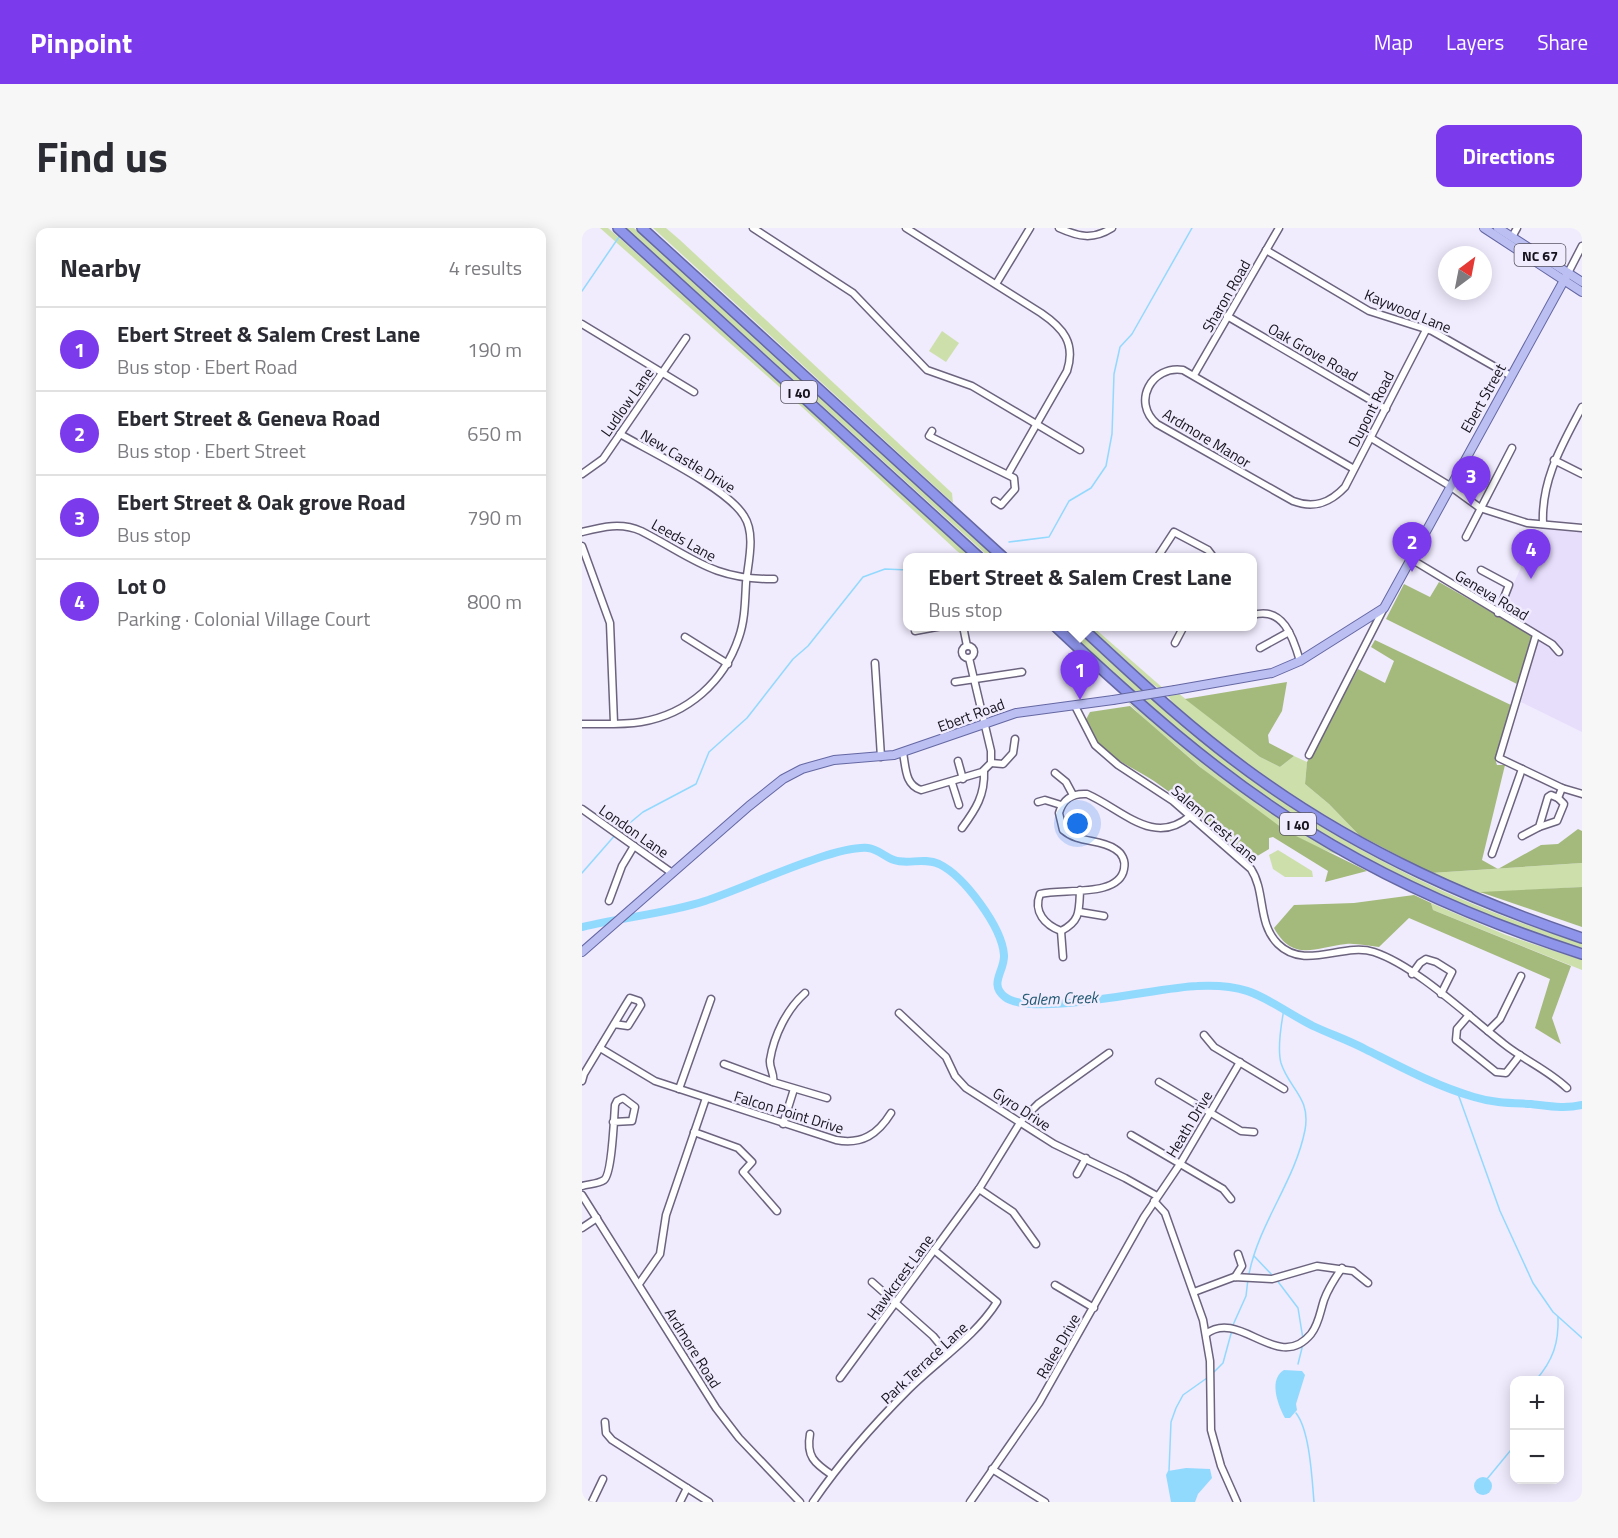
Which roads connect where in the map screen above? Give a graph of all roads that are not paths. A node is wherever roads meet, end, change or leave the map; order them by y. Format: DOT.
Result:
graph roads {
  1 [pos="618,228"];
  2 [pos="642,228"];
  3 [pos="753,228"];
  4 [pos="906,228"];
  5 [pos="1030,228"];
  6 [pos="1059,228"];
  7 [pos="1112,228"];
  8 [pos="1279,228"];
  9 [pos="1484,228"];
  10 [pos="1498,228"];
  11 [pos="1517,228"];
  12 [pos="1512,237"];
  13 [pos="1582,246"];
  14 [pos="1266,250"];
  15 [pos="1566,277"];
  16 [pos="1582,282"];
  17 [pos="996,284"];
  18 [pos="1582,292"];
  19 [pos="1227,316"];
  20 [pos="582,324"];
  21 [pos="1426,330"];
  22 [pos="686,338"];
  23 [pos="663,372"];
  24 [pos="1194,375"];
  25 [pos="1511,376"];
  26 [pos="694,392"];
  27 [pos="1582,407"];
  28 [pos="1386,409"];
  29 [pos="1037,423"];
  30 [pos="932,431"];
  31 [pos="620,434"];
  32 [pos="1371,438"];
  33 [pos="1512,448"];
  34 [pos="1080,450"];
  35 [pos="1554,460"];
  36 [pos="1354,469"];
  37 [pos="582,474"];
  38 [pos="1008,474"];
  39 [pos="1582,474"];
  40 [pos="1450,486"];
  41 [pos="1335,497"];
  42 [pos="995,501"];
  43 [pos="1480,508"];
  44 [pos="1543,524"];
  45 [pos="1582,528"];
  46 [pos="582,532"];
  47 [pos="1466,537"];
  48 [pos="582,546"];
  49 [pos="975,553"];
  50 [pos="999,553"];
  51 [pos="1160,553"];
  52 [pos="1210,553"];
  53 [pos="1411,559"];
  54 [pos="1481,570"];
  55 [pos="747,579"];
  56 [pos="774,579"];
  57 [pos="1384,608"];
  58 [pos="1498,613"];
  59 [pos="1257,614"];
  60 [pos="964,631"];
  61 [pos="1058,631"];
  62 [pos="1084,631"];
  63 [pos="1182,631"];
  64 [pos="1289,632"];
  65 [pos="1536,635"];
  66 [pos="685,637"];
  67 [pos="1175,643"];
  68 [pos="1260,648"];
  69 [pos="1559,652"];
  70 [pos="1300,661"];
  71 [pos="875,663"];
  72 [pos="728,664"];
  73 [pos="1022,672"];
  74 [pos="973,679"];
  75 [pos="955,682"];
  76 [pos="1075,706"];
  77 [pos="614,723"];
  78 [pos="582,724"];
  79 [pos="983,724"];
  80 [pos="1015,739"];
  81 [pos="903,753"];
  82 [pos="1309,755"];
  83 [pos="881,757"];
  84 [pos="958,761"];
  85 [pos="991,763"];
  86 [pos="1522,769"];
  87 [pos="984,771"];
  88 [pos="1055,773"];
  89 [pos="963,779"];
  90 [pos="952,783"];
  91 [pos="1562,788"];
  92 [pos="1582,794"];
  93 [pos="1073,795"];
  94 [pos="1558,798"];
  95 [pos="1038,802"];
  96 [pos="958,805"];
  97 [pos="1062,806"];
  98 [pos="582,811"];
  99 [pos="1190,816"];
  100 [pos="1539,827"];
  101 [pos="962,828"];
  102 [pos="1522,836"];
  103 [pos="634,846"];
  104 [pos="1492,854"];
  105 [pos="672,873"];
  106 [pos="1080,890"];
  107 [pos="609,901"];
  108 [pos="1080,912"];
  109 [pos="1104,916"];
  110 [pos="1061,932"];
  111 [pos="1582,938"];
  112 [pos="582,952"];
  113 [pos="1582,954"];
  114 [pos="1063,957"];
  115 [pos="1412,974"];
  116 [pos="1521,976"];
  117 [pos="805,993"];
  118 [pos="1441,994"];
  119 [pos="711,999"];
  120 [pos="899,1013"];
  121 [pos="1469,1015"];
  122 [pos="614,1024"];
  123 [pos="1488,1031"];
  124 [pos="1204,1035"];
  125 [pos="600,1048"];
  126 [pos="1109,1053"];
  127 [pos="1520,1055"];
  128 [pos="1240,1062"];
  129 [pos="724,1064"];
  130 [pos="582,1081"];
  131 [pos="773,1082"];
  132 [pos="1159,1082"];
  133 [pos="1567,1088"];
  134 [pos="679,1089"];
  135 [pos="794,1089"];
  136 [pos="1284,1089"];
  137 [pos="706,1098"];
  138 [pos="826,1098"];
  139 [pos="891,1113"];
  140 [pos="1210,1114"];
  141 [pos="1021,1121"];
  142 [pos="613,1122"];
  143 [pos="783,1124"];
  144 [pos="694,1132"];
  145 [pos="1254,1132"];
  146 [pos="1131,1135"];
  147 [pos="1086,1158"];
  148 [pos="1180,1164"];
  149 [pos="1077,1174"];
  150 [pos="582,1186"];
  151 [pos="979,1189"];
  152 [pos="582,1195"];
  153 [pos="1155,1199"];
  154 [pos="1231,1199"];
  155 [pos="777,1211"];
  156 [pos="597,1218"];
  157 [pos="582,1228"];
  158 [pos="1036,1244"];
  159 [pos="934,1251"];
  160 [pos="1238,1254"];
  161 [pos="1342,1268"];
  162 [pos="1234,1277"];
  163 [pos="872,1282"];
  164 [pos="1368,1283"];
  165 [pos="639,1284"];
  166 [pos="1055,1285"];
  167 [pos="1194,1292"];
  168 [pos="895,1305"];
  169 [pos="1094,1308"];
  170 [pos="1206,1334"];
  171 [pos="948,1354"];
  172 [pos="840,1378"];
  173 [pos="605,1422"];
  174 [pos="810,1434"];
  175 [pos="993,1469"];
  176 [pos="832,1475"];
  177 [pos="603,1479"];
  178 [pos="687,1488"];
  179 [pos="592,1502"];
  180 [pos="680,1502"];
  181 [pos="709,1502"];
  182 [pos="800,1502"];
  183 [pos="813,1502"];
  184 [pos="970,1502"];
  185 [pos="1045,1502"];
  186 [pos="1237,1502"];
  1 -- 49 [label="highway, I 40"];
  2 -- 50 [label="highway, I 40"];
  3 -- 29 [label="street"];
  4 -- 17 [label="street"];
  5 -- 17 [label="street"];
  6 -- 7 [label="street"];
  8 -- 14 [label="street, Sharon Road"];
  9 -- 15 [label="main road, NC 67"];
  10 -- 12 [label="main road, NC 67"];
  11 -- 12 [label="street"];
  12 -- 15 [label="main road, NC 67"];
  13 -- 15 [label="street, Ebert Street"];
  14 -- 19 [label="street, Sharon Road"];
  14 -- 21 [label="street, Kaywood Lane"];
  15 -- 16 [label="main road, NC 67"];
  15 -- 18 [label="main road, NC 67"];
  15 -- 25 [label="main road, Ebert Street"];
  17 -- 29 [label="street"];
  19 -- 24 [label="street, Sharon Road"];
  19 -- 28 [label="street, Oak Grove Road"];
  20 -- 23 [label="street"];
  21 -- 25 [label="street, Kaywood Lane"];
  21 -- 28 [label="street, Dupont Road"];
  22 -- 23 [label="street, Ludlow Lane"];
  23 -- 26 [label="street"];
  23 -- 31 [label="street, Ludlow Lane"];
  24 -- 36 [label="street, Ardmore Manor"];
  24 -- 41 [label="street, Ardmore Manor"];
  25 -- 40 [label="main road, Ebert Street"];
  27 -- 35 [label="street"];
  28 -- 32 [label="street, Dupont Road"];
  29 -- 34 [label="street"];
  29 -- 38 [label="street"];
  30 -- 38 [label="street"];
  31 -- 37 [label="street, Ludlow Lane"];
  31 -- 55 [label="street, New Castle Drive"];
  32 -- 36 [label="street, Dupont Road"];
  32 -- 40 [label="street"];
  33 -- 43 [label="street"];
  35 -- 39 [label="street"];
  35 -- 44 [label="street"];
  36 -- 41 [label="street, Dupont Road"];
  38 -- 42 [label="street"];
  40 -- 43 [label="street"];
  40 -- 53 [label="main road, Ebert Street"];
  43 -- 44 [label="street"];
  43 -- 47 [label="street"];
  44 -- 45 [label="street"];
  46 -- 55 [label="street, Leeds Lane"];
  48 -- 77 [label="street"];
  51 -- 52 [label="street"];
  53 -- 57 [label="main road, Ebert Street"];
  53 -- 58 [label="street, Geneva Road"];
  54 -- 58 [label="street"];
  55 -- 56 [label="street, Leeds Lane"];
  55 -- 72 [label="street, New Castle Drive"];
  57 -- 70 [label="main road, Ebert Road"];
  57 -- 82 [label="street, Ebert Street"];
  58 -- 65 [label="street, Geneva Road"];
  59 -- 64 [label="street"];
  60 -- 74 [label="street"];
  61 -- 113 [label="highway, I 40"];
  62 -- 111 [label="highway, I 40"];
  63 -- 67 [label="street"];
  64 -- 68 [label="street"];
  64 -- 70 [label="street"];
  65 -- 69 [label="street, Geneva Road"];
  65 -- 86 [label="street"];
  66 -- 72 [label="street"];
  70 -- 76 [label="main road, Ebert Road, bridge"];
  71 -- 83 [label="street"];
  72 -- 77 [label="street, New Castle Drive"];
  73 -- 74 [label="street"];
  74 -- 75 [label="street"];
  74 -- 79 [label="street"];
  76 -- 79 [label="main road, Ebert Road"];
  76 -- 99 [label="street, Salem Crest Lane"];
  77 -- 78 [label="street, New Castle Drive"];
  79 -- 81 [label="main road, Ebert Road"];
  79 -- 85 [label="street"];
  80 -- 85 [label="street"];
  81 -- 83 [label="main road, Ebert Road"];
  81 -- 90 [label="street"];
  83 -- 105 [label="main road, Ebert Road"];
  84 -- 89 [label="street"];
  85 -- 87 [label="street"];
  86 -- 91 [label="street"];
  86 -- 104 [label="street"];
  87 -- 89 [label="street"];
  87 -- 101 [label="street"];
  88 -- 93 [label="street"];
  89 -- 90 [label="street"];
  90 -- 96 [label="street"];
  91 -- 92 [label="street"];
  91 -- 94 [label="street"];
  93 -- 97 [label="street"];
  93 -- 99 [label="street"];
  94 -- 100 [label="street"];
  94 -- 100 [label="street"];
  95 -- 97 [label="street"];
  97 -- 106 [label="street"];
  98 -- 103 [label="street, London Lane"];
  99 -- 115 [label="street, Salem Crest Lane"];
  100 -- 102 [label="street"];
  103 -- 105 [label="street, London Lane"];
  103 -- 107 [label="street"];
  105 -- 112 [label="main road, Ebert Road"];
  106 -- 108 [label="street"];
  106 -- 110 [label="street"];
  108 -- 109 [label="street"];
  108 -- 110 [label="street"];
  110 -- 114 [label="street"];
  115 -- 118 [label="street, Salem Crest Lane"];
  115 -- 118 [label="street"];
  116 -- 123 [label="street"];
  117 -- 131 [label="street"];
  118 -- 121 [label="street, Salem Crest Lane"];
  119 -- 134 [label="street"];
  120 -- 141 [label="street, Gyro Drive"];
  121 -- 123 [label="street, Salem Crest Lane"];
  121 -- 127 [label="street"];
  122 -- 122 [label="street"];
  122 -- 125 [label="street"];
  123 -- 127 [label="street, Salem Crest Lane"];
  124 -- 128 [label="street"];
  125 -- 130 [label="street"];
  125 -- 134 [label="street, Falcon Point Drive"];
  126 -- 141 [label="street, Hawkcrest Lane"];
  127 -- 133 [label="street, Salem Crest Lane"];
  128 -- 136 [label="street"];
  128 -- 140 [label="street, Heath Drive"];
  129 -- 131 [label="street"];
  131 -- 135 [label="street"];
  132 -- 140 [label="street"];
  134 -- 137 [label="street, Falcon Point Drive"];
  135 -- 138 [label="street"];
  135 -- 143 [label="street"];
  137 -- 143 [label="street, Falcon Point Drive"];
  137 -- 144 [label="street"];
  139 -- 143 [label="street, Falcon Point Drive"];
  140 -- 145 [label="street"];
  140 -- 148 [label="street, Heath Drive"];
  141 -- 147 [label="street, Gyro Drive"];
  141 -- 151 [label="street, Hawkcrest Lane"];
  142 -- 142 [label="street"];
  142 -- 150 [label="street"];
  144 -- 155 [label="street"];
  144 -- 165 [label="street"];
  146 -- 148 [label="street"];
  147 -- 149 [label="street"];
  147 -- 153 [label="street, Gyro Drive"];
  148 -- 153 [label="street, Heath Drive"];
  148 -- 154 [label="street"];
  151 -- 158 [label="street"];
  151 -- 159 [label="street, Hawkcrest Lane"];
  152 -- 156 [label="street, Ardmore Road"];
  153 -- 167 [label="street, Gyro Drive"];
  153 -- 169 [label="street, Ralee Drive"];
  156 -- 157 [label="street"];
  156 -- 165 [label="street, Ardmore Road"];
  159 -- 168 [label="street, Hawkcrest Lane"];
  159 -- 171 [label="street, Park Terrace Lane"];
  160 -- 162 [label="street"];
  161 -- 162 [label="street"];
  161 -- 164 [label="street"];
  161 -- 170 [label="street"];
  162 -- 167 [label="street"];
  163 -- 168 [label="street"];
  165 -- 182 [label="street, Ardmore Road"];
  166 -- 169 [label="street"];
  167 -- 170 [label="street, Gyro Drive"];
  168 -- 171 [label="street"];
  168 -- 172 [label="street, Hawkcrest Lane"];
  169 -- 175 [label="street, Ralee Drive"];
  170 -- 186 [label="street, Gyro Drive"];
  171 -- 176 [label="street, Park Terrace Lane"];
  173 -- 178 [label="street"];
  174 -- 176 [label="street"];
  175 -- 184 [label="street, Ralee Drive"];
  175 -- 185 [label="street"];
  176 -- 183 [label="street, Park Terrace Lane"];
  177 -- 179 [label="street"];
  178 -- 180 [label="street"];
  178 -- 181 [label="street"];
}
